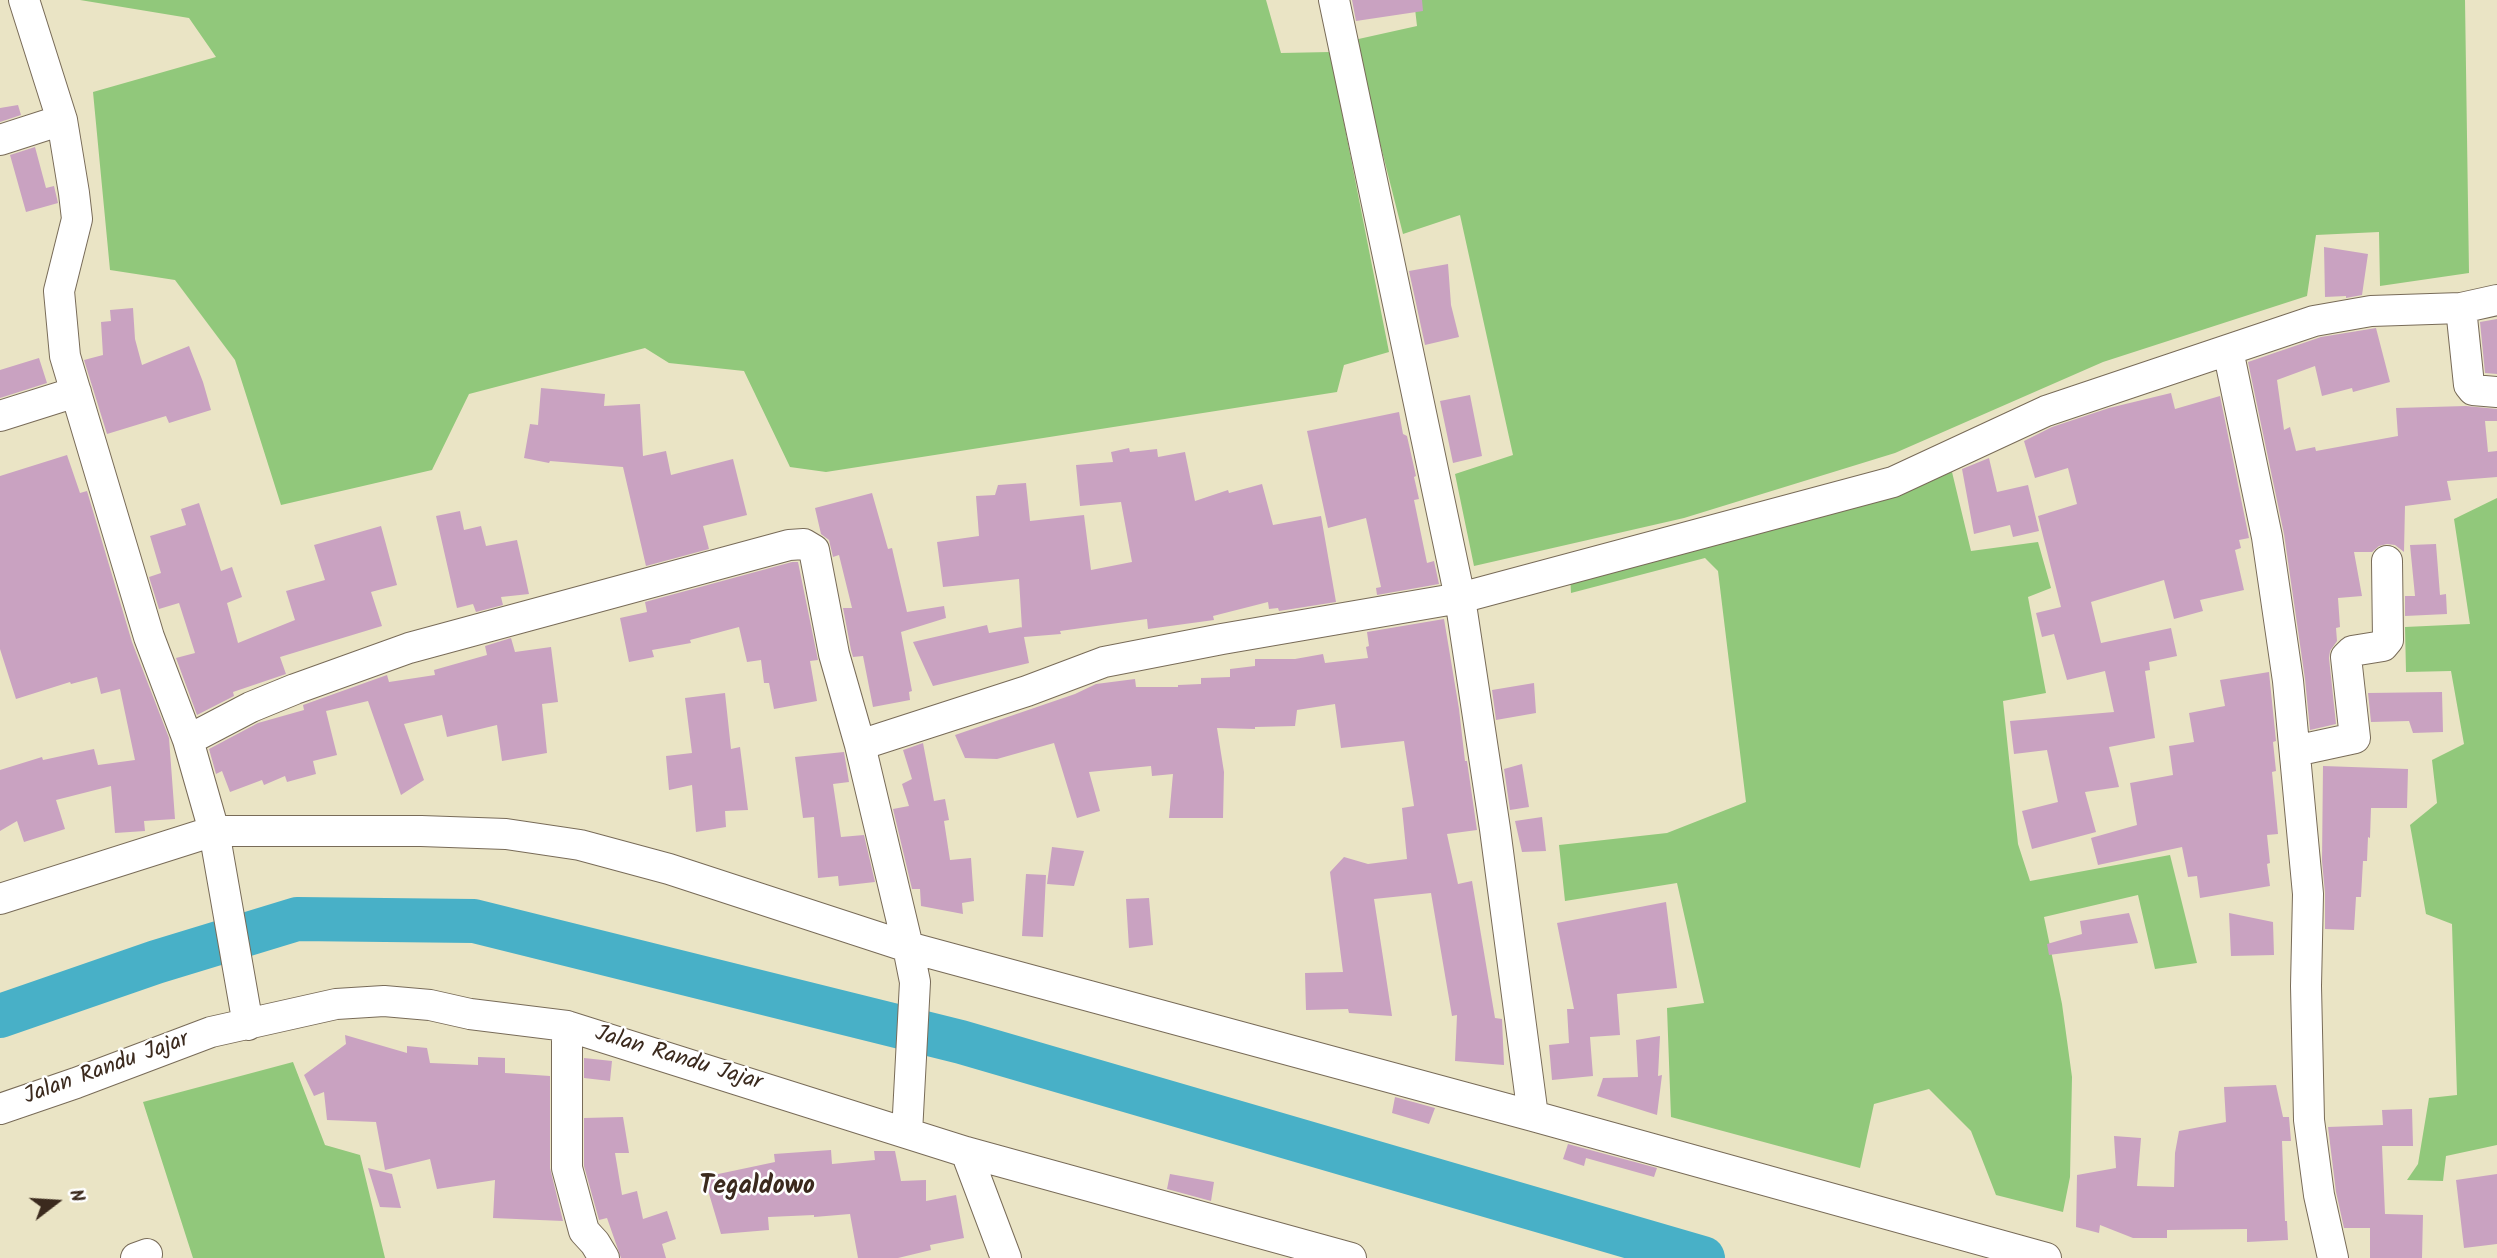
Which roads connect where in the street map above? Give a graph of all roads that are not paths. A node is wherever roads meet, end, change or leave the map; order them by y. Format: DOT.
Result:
graph roads {
  1 [pos="24,0"];
  2 [pos="1334,0"];
  3 [pos="62,120"];
  4 [pos="0,140"];
  5 [pos="2497,299"];
  6 [pos="2460,308"];
  7 [pos="2228,350"];
  8 [pos="76,392"];
  9 [pos="2497,392"];
  10 [pos="0,416"];
  11 [pos="2386,561"];
  12 [pos="1460,598"];
  13 [pos="188,740"];
  14 [pos="860,745"];
  15 [pos="2295,751"];
  16 [pos="214,831"];
  17 [pos="0,899"];
  18 [pos="908,947"];
  19 [pos="245,1011"];
  20 [pos="567,1026"];
  21 [pos="0,1109"];
  22 [pos="1533,1116"];
  23 [pos="907,1133"];
  24 [pos="966,1152"];
  25 [pos="1346,1257"];
  26 [pos="604,1258"];
  27 [pos="1006,1258"];
  28 [pos="2046,1258"];
  29 [pos="2333,1258"];
  1 -- 3 [label="street"];
  2 -- 12 [label="street"];
  3 -- 4 [label="street"];
  3 -- 8 [label="street"];
  5 -- 6 [label="street"];
  6 -- 7 [label="street"];
  6 -- 9 [label="street"];
  7 -- 12 [label="street"];
  7 -- 15 [label="street"];
  8 -- 10 [label="street"];
  8 -- 13 [label="street"];
  11 -- 15 [label="street"];
  12 -- 14 [label="street"];
  12 -- 22 [label="street"];
  13 -- 14 [label="street"];
  13 -- 16 [label="street"];
  14 -- 18 [label="street"];
  15 -- 29 [label="street"];
  16 -- 17 [label="street"];
  16 -- 18 [label="street"];
  16 -- 19 [label="street"];
  18 -- 22 [label="street"];
  18 -- 23 [label="street"];
  19 -- 20 [label="street, Jalan Randu Jajar"];
  19 -- 21 [label="street, Jalan Randu Jajar"];
  20 -- 23 [label="street, Jalan Randu Jajar"];
  20 -- 26 [label="street"];
  22 -- 28 [label="street"];
  23 -- 24 [label="street, Jalan Randu Jajar"];
  24 -- 25 [label="street, Jalan Randu Jajar"];
  24 -- 27 [label="street"];
}
